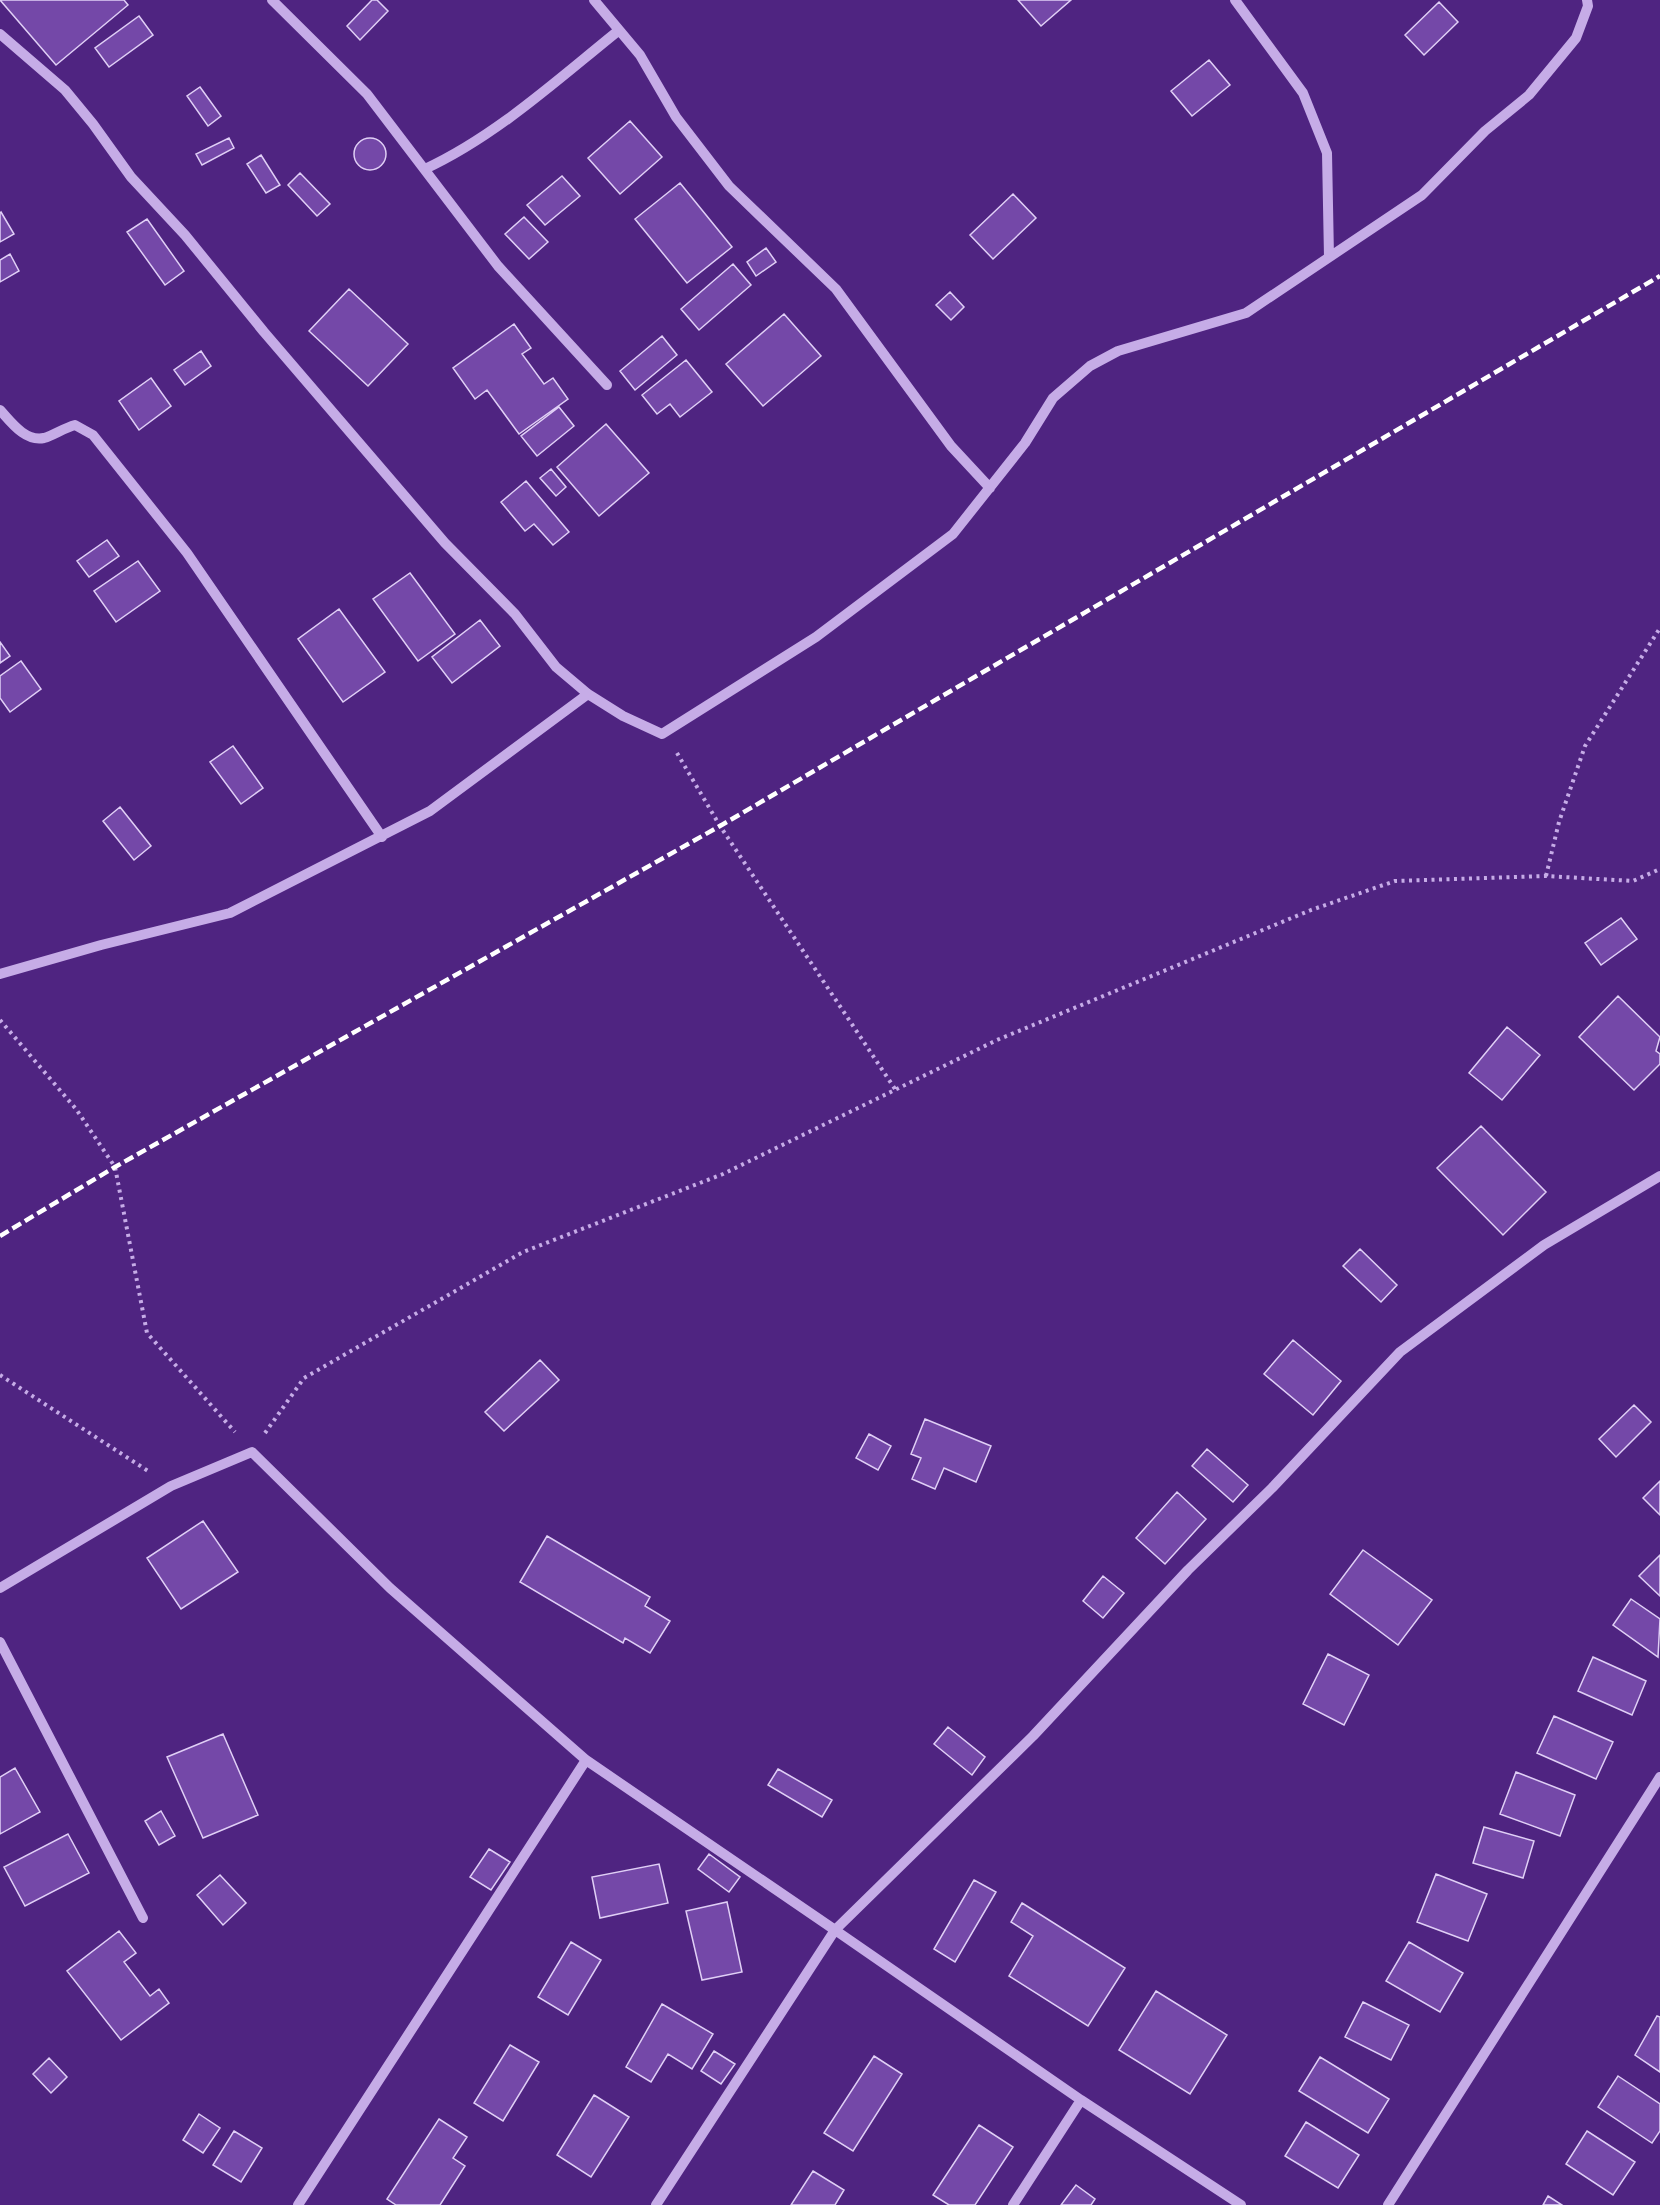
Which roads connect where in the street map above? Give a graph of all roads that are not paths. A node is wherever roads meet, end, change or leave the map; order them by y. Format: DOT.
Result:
graph roads {
  1 [pos="272,0"];
  2 [pos="594,0"];
  3 [pos="1235,0"];
  4 [pos="1587,0"];
  5 [pos="618,31"];
  6 [pos="0,34"];
  7 [pos="425,169"];
  8 [pos="1329,257"];
  9 [pos="607,385"];
  10 [pos="0,410"];
  11 [pos="990,488"];
  12 [pos="588,694"];
  13 [pos="381,837"];
  14 [pos="0,974"];
  15 [pos="1660,1176"];
  16 [pos="0,1588"];
  17 [pos="0,1642"];
  18 [pos="586,1760"];
  19 [pos="1660,1777"];
  20 [pos="143,1918"];
  21 [pos="835,1930"];
  22 [pos="1081,2100"];
  23 [pos="298,2205"];
  24 [pos="656,2205"];
  25 [pos="1013,2205"];
  26 [pos="1241,2205"];
  27 [pos="1388,2205"];
  1 -- 7 [label="street"];
  2 -- 5 [label="street"];
  3 -- 8 [label="street"];
  4 -- 8 [label="street"];
  5 -- 7 [label="street"];
  5 -- 11 [label="street"];
  6 -- 12 [label="street"];
  7 -- 9 [label="street"];
  8 -- 11 [label="street"];
  10 -- 13 [label="street"];
  11 -- 12 [label="street"];
  12 -- 13 [label="street"];
  13 -- 14 [label="street"];
  15 -- 21 [label="street"];
  16 -- 18 [label="street"];
  17 -- 20 [label="street"];
  18 -- 21 [label="street"];
  18 -- 23 [label="street"];
  19 -- 27 [label="street"];
  21 -- 22 [label="street"];
  21 -- 24 [label="street"];
  22 -- 25 [label="street"];
  22 -- 26 [label="street"];
}
